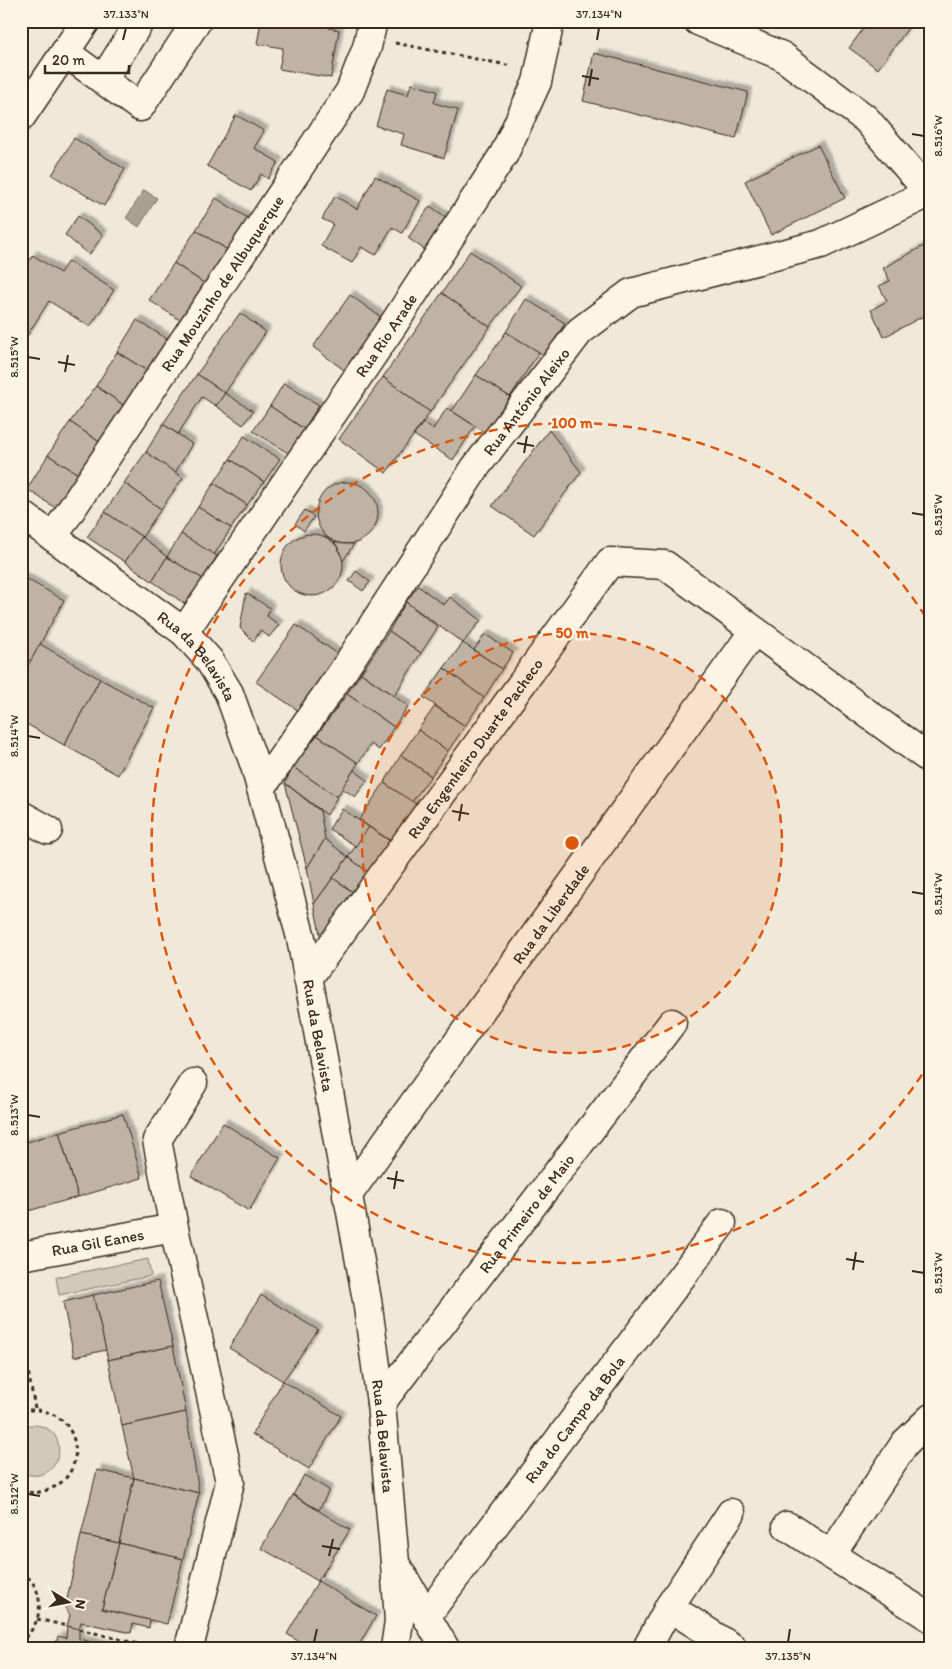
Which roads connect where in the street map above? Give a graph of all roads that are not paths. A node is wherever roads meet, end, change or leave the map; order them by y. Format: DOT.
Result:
graph roads {
  1 [pos="86,21"];
  2 [pos="140,21"];
  3 [pos="197,21"];
  4 [pos="550,21"];
  5 [pos="698,21"];
  6 [pos="371,30"];
  7 [pos="66,53"];
  8 [pos="103,80"];
  9 [pos="21,117"];
  10 [pos="930,194"];
  11 [pos="21,514"];
  12 [pos="53,537"];
  13 [pos="754,631"];
  14 [pos="184,632"];
  15 [pos="931,760"];
  16 [pos="261,788"];
  17 [pos="21,815"];
  18 [pos="48,830"];
  19 [pos="308,978"];
  20 [pos="672,1023"];
  21 [pos="193,1083"];
  22 [pos="347,1196"];
  23 [pos="722,1223"];
  24 [pos="174,1228"];
  25 [pos="21,1256"];
  26 [pos="381,1403"];
  27 [pos="931,1418"];
  28 [pos="730,1513"];
  29 [pos="787,1526"];
  30 [pos="831,1555"];
  31 [pos="395,1563"];
  32 [pos="669,1607"];
  33 [pos="427,1615"];
  34 [pos="931,1618"];
  35 [pos="189,1648"];
  36 [pos="395,1648"];
  37 [pos="445,1648"];
  38 [pos="647,1648"];
  39 [pos="733,1648"];
  1 -- 7 [label="street"];
  2 -- 8 [label="street"];
  3 -- 8 [label="street"];
  4 -- 14 [label="street, Rua Rio Arade"];
  5 -- 10 [label="street"];
  6 -- 12 [label="street, Rua Mouzinho de Albuquerque"];
  7 -- 8 [label="street"];
  7 -- 9 [label="street"];
  10 -- 16 [label="street, Rua António Aleixo"];
  11 -- 12 [label="street, Rua da Belavista"];
  12 -- 14 [label="street, Rua da Belavista"];
  13 -- 15 [label="street, Rua Engenheiro Duarte Pacheco"];
  13 -- 19 [label="street, Rua Engenheiro Duarte Pacheco"];
  13 -- 22 [label="street, Rua da Liberdade"];
  14 -- 16 [label="street, Rua da Belavista"];
  16 -- 19 [label="street, Rua da Belavista"];
  17 -- 18 [label="street"];
  19 -- 22 [label="street, Rua da Belavista"];
  20 -- 26 [label="street, Rua Primeiro de Maio"];
  21 -- 24 [label="street"];
  22 -- 26 [label="street, Rua da Belavista"];
  23 -- 33 [label="street, Rua do Campo da Bola"];
  24 -- 25 [label="street, Rua Gil Eanes"];
  24 -- 35 [label="street"];
  26 -- 31 [label="street, Rua da Belavista"];
  27 -- 30 [label="street"];
  28 -- 32 [label="street"];
  29 -- 30 [label="street"];
  30 -- 34 [label="street"];
  31 -- 33 [label="street, Rua da Belavista"];
  31 -- 36 [label="street"];
  32 -- 38 [label="street"];
  32 -- 39 [label="street"];
  33 -- 37 [label="street, Rua da Belavista"];
}
